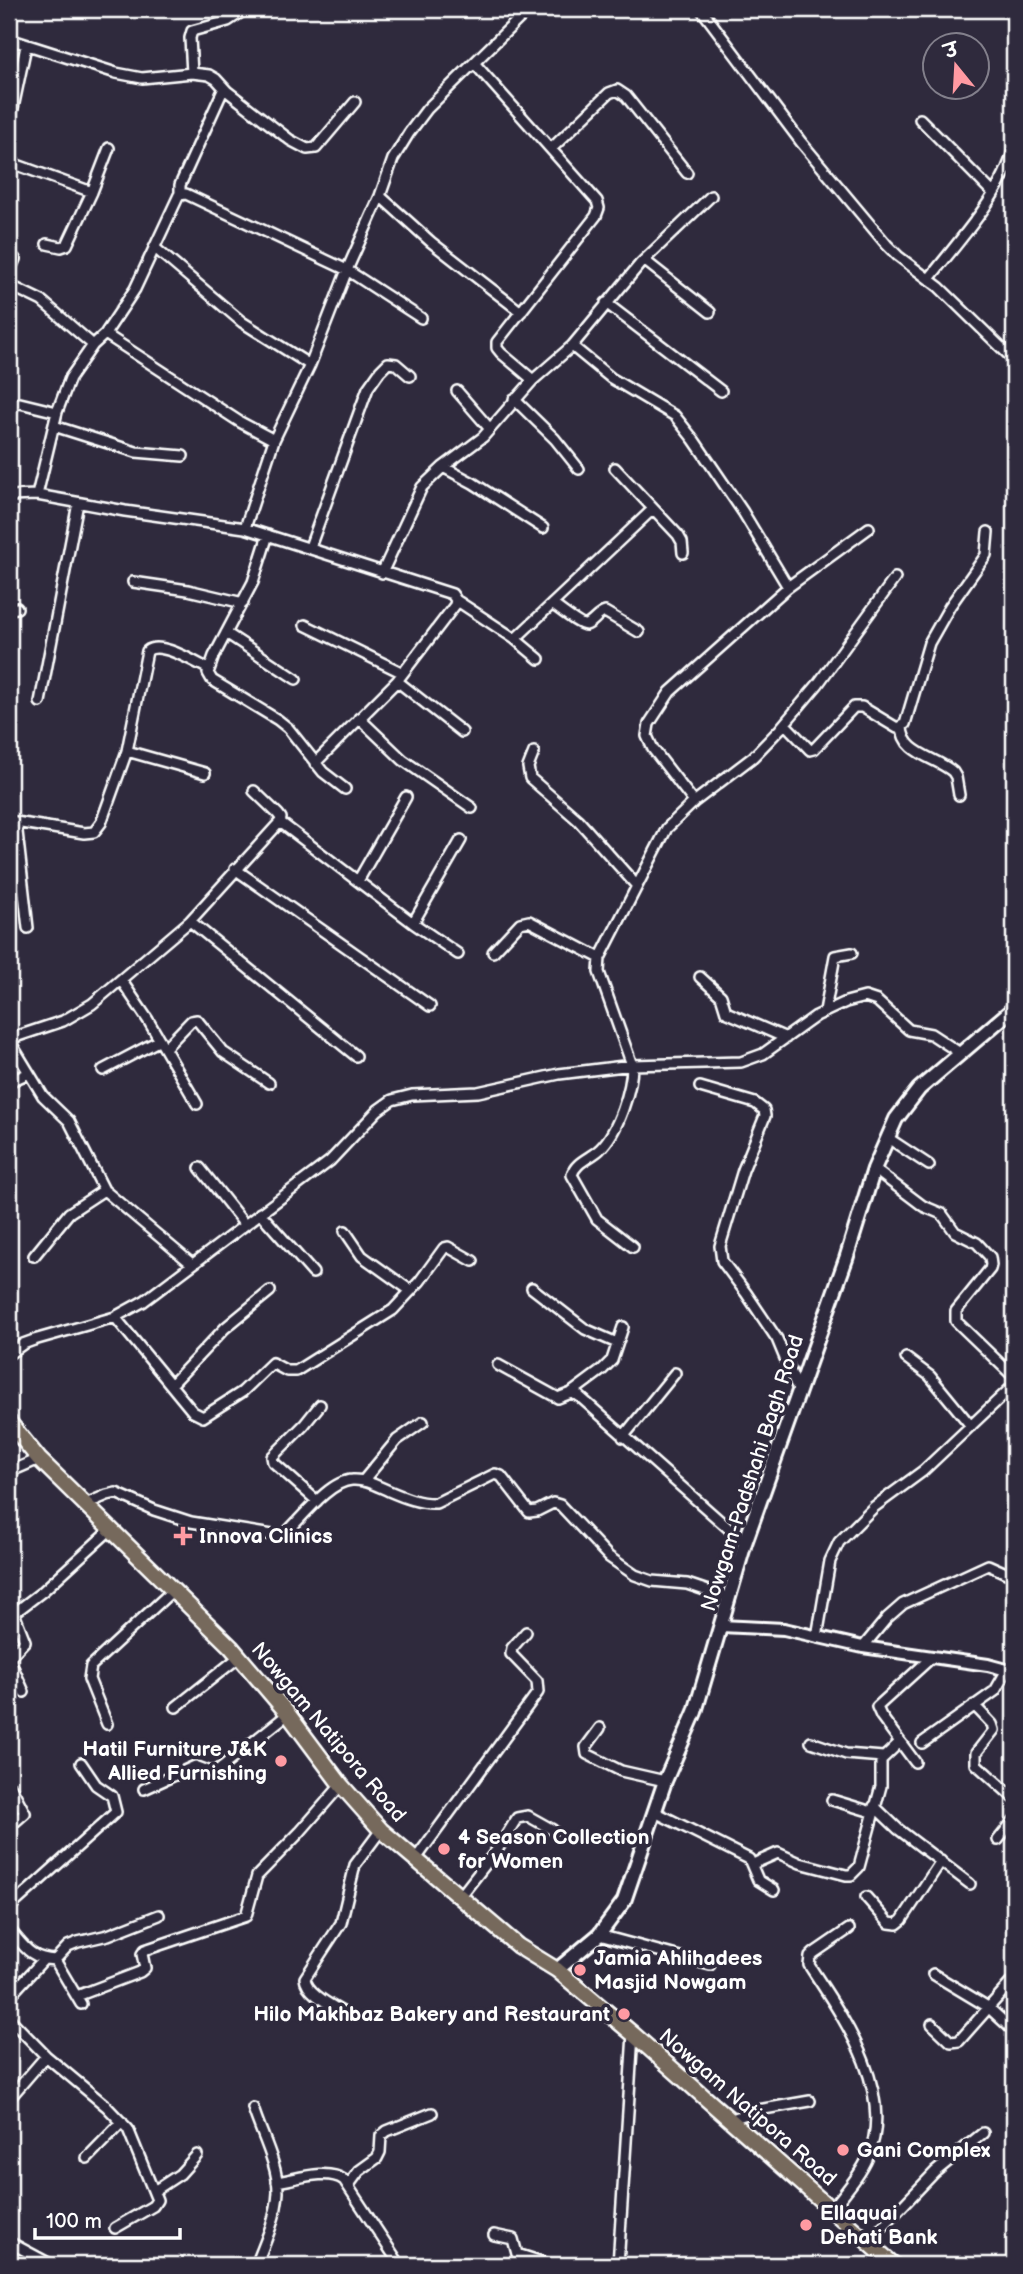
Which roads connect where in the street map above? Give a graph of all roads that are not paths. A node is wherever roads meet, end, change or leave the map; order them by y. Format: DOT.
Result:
graph roads {
  1 [pos="246,9"];
  2 [pos="529,9"];
  3 [pos="701,9"];
  4 [pos="9,38"];
  5 [pos="26,46"];
  6 [pos="475,64"];
  7 [pos="192,73"];
  8 [pos="224,88"];
  9 [pos="355,102"];
  10 [pos="920,120"];
  11 [pos="9,127"];
  12 [pos="110,148"];
  13 [pos="1014,148"];
  14 [pos="551,149"];
  15 [pos="9,162"];
  16 [pos="687,173"];
  17 [pos="92,192"];
  18 [pos="993,193"];
  19 [pos="180,195"];
  20 [pos="380,196"];
  21 [pos="711,196"];
  22 [pos="47,244"];
  23 [pos="156,248"];
  24 [pos="15,258"];
  25 [pos="644,260"];
  26 [pos="348,270"];
  27 [pos="9,273"];
  28 [pos="929,279"];
  29 [pos="9,285"];
  30 [pos="606,303"];
  31 [pos="521,312"];
  32 [pos="710,312"];
  33 [pos="421,318"];
  34 [pos="105,334"];
  35 [pos="93,345"];
  36 [pos="572,346"];
  37 [pos="1014,359"];
  38 [pos="310,365"];
  39 [pos="410,376"];
  40 [pos="533,380"];
  41 [pos="457,391"];
  42 [pos="721,391"];
  43 [pos="514,399"];
  44 [pos="9,412"];
  45 [pos="57,412"];
  46 [pos="54,426"];
  47 [pos="490,429"];
  48 [pos="274,439"];
  49 [pos="183,456"];
  50 [pos="443,467"];
  51 [pos="615,468"];
  52 [pos="579,469"];
  53 [pos="37,495"];
  54 [pos="9,496"];
  55 [pos="78,503"];
  56 [pos="653,509"];
  57 [pos="245,528"];
  58 [pos="543,528"];
  59 [pos="869,528"];
  60 [pos="988,532"];
  61 [pos="268,535"];
  62 [pos="310,547"];
  63 [pos="683,554"];
  64 [pos="382,573"];
  65 [pos="895,578"];
  66 [pos="133,582"];
  67 [pos="788,587"];
  68 [pos="456,600"];
  69 [pos="243,603"];
  70 [pos="552,604"];
  71 [pos="305,625"];
  72 [pos="639,632"];
  73 [pos="226,633"];
  74 [pos="515,639"];
  75 [pos="539,659"];
  76 [pos="209,669"];
  77 [pos="403,673"];
  78 [pos="296,679"];
  79 [pos="397,681"];
  80 [pos="40,702"];
  81 [pos="359,718"];
  82 [pos="785,724"];
  83 [pos="902,726"];
  84 [pos="463,732"];
  85 [pos="127,751"];
  86 [pos="534,752"];
  87 [pos="315,763"];
  88 [pos="205,773"];
  89 [pos="345,789"];
  90 [pos="254,791"];
  91 [pos="959,795"];
  92 [pos="406,797"];
  93 [pos="694,802"];
  94 [pos="472,808"];
  95 [pos="12,822"];
  96 [pos="280,822"];
  97 [pos="461,840"];
  98 [pos="234,869"];
  99 [pos="358,881"];
  100 [pos="637,886"];
  101 [pos="190,921"];
  102 [pos="413,923"];
  103 [pos="28,928"];
  104 [pos="493,952"];
  105 [pos="852,953"];
  106 [pos="458,954"];
  107 [pos="600,958"];
  108 [pos="700,976"];
  109 [pos="121,980"];
  110 [pos="430,1006"];
  111 [pos="1014,1008"];
  112 [pos="825,1011"];
  113 [pos="786,1038"];
  114 [pos="9,1039"];
  115 [pos="163,1044"];
  116 [pos="960,1053"];
  117 [pos="356,1056"];
  118 [pos="632,1065"];
  119 [pos="103,1070"];
  120 [pos="29,1073"];
  121 [pos="9,1082"];
  122 [pos="269,1083"];
  123 [pos="700,1087"];
  124 [pos="197,1104"];
  125 [pos="888,1138"];
  126 [pos="929,1166"];
  127 [pos="200,1168"];
  128 [pos="874,1169"];
  129 [pos="104,1190"];
  130 [pos="260,1213"];
  131 [pos="245,1225"];
  132 [pos="345,1231"];
  133 [pos="632,1247"];
  134 [pos="34,1256"];
  135 [pos="473,1261"];
  136 [pos="192,1264"];
  137 [pos="313,1273"];
  138 [pos="532,1288"];
  139 [pos="270,1291"];
  140 [pos="411,1291"];
  141 [pos="115,1317"];
  142 [pos="622,1326"];
  143 [pos="617,1343"];
  144 [pos="9,1354"];
  145 [pos="905,1358"];
  146 [pos="498,1366"];
  147 [pos="675,1373"];
  148 [pos="1014,1377"];
  149 [pos="171,1385"];
  150 [pos="1014,1385"];
  151 [pos="799,1392"];
  152 [pos="571,1393"];
  153 [pos="320,1405"];
  154 [pos="9,1422"];
  155 [pos="423,1422"];
  156 [pos="971,1426"];
  157 [pos="623,1437"];
  158 [pos="39,1459"];
  159 [pos="9,1472"];
  160 [pos="363,1480"];
  161 [pos="317,1501"];
  162 [pos="86,1504"];
  163 [pos="111,1529"];
  164 [pos="745,1542"];
  165 [pos="1014,1571"];
  166 [pos="172,1591"];
  167 [pos="729,1598"];
  168 [pos="12,1615"];
  169 [pos="721,1626"];
  170 [pos="526,1632"];
  171 [pos="817,1637"];
  172 [pos="863,1647"];
  173 [pos="239,1657"];
  174 [pos="932,1657"];
  175 [pos="1011,1671"];
  176 [pos="24,1692"];
  177 [pos="974,1704"];
  178 [pos="176,1707"];
  179 [pos="288,1714"];
  180 [pos="107,1724"];
  181 [pos="600,1728"];
  182 [pos="811,1742"];
  183 [pos="900,1742"];
  184 [pos="922,1743"];
  185 [pos="883,1757"];
  186 [pos="915,1762"];
  187 [pos="81,1763"];
  188 [pos="665,1781"];
  189 [pos="341,1785"];
  190 [pos="10,1787"];
  191 [pos="144,1789"];
  192 [pos="1014,1798"];
  193 [pos="832,1800"];
  194 [pos="873,1809"];
  195 [pos="655,1812"];
  196 [pos="1014,1820"];
  197 [pos="9,1827"];
  198 [pos="381,1830"];
  199 [pos="553,1830"];
  200 [pos="998,1840"];
  201 [pos="415,1860"];
  202 [pos="942,1861"];
  203 [pos="753,1864"];
  204 [pos="970,1884"];
  205 [pos="774,1890"];
  206 [pos="460,1897"];
  207 [pos="866,1897"];
  208 [pos="9,1908"];
  209 [pos="159,1915"];
  210 [pos="9,1929"];
  211 [pos="849,1929"];
  212 [pos="599,1935"];
  213 [pos="44,1959"];
  214 [pos="55,1960"];
  215 [pos="710,1965"];
  216 [pos="557,1970"];
  217 [pos="933,1974"];
  218 [pos="1014,1979"];
  219 [pos="9,1997"];
  220 [pos="988,2007"];
  221 [pos="347,2015"];
  222 [pos="9,2018"];
  223 [pos="932,2024"];
  224 [pos="1014,2031"];
  225 [pos="634,2034"];
  226 [pos="46,2056"];
  227 [pos="9,2099"];
  228 [pos="810,2101"];
  229 [pos="253,2108"];
  230 [pos="432,2113"];
  231 [pos="729,2120"];
  232 [pos="122,2122"];
  233 [pos="983,2133"];
  234 [pos="197,2155"];
  235 [pos="87,2158"];
  236 [pos="277,2182"];
  237 [pos="348,2186"];
  238 [pos="154,2191"];
  239 [pos="832,2209"];
  240 [pos="116,2228"];
  241 [pos="494,2235"];
  242 [pos="9,2242"];
  243 [pos="868,2242"];
  244 [pos="52,2265"];
  245 [pos="256,2265"];
  246 [pos="400,2265"];
  247 [pos="551,2265"];
  248 [pos="618,2265"];
  249 [pos="894,2265"];
  1 -- 7 [label="street"];
  2 -- 6 [label="street"];
  3 -- 28 [label="street"];
  4 -- 5 [label="street"];
  5 -- 7 [label="street"];
  5 -- 11 [label="street"];
  6 -- 14 [label="street"];
  6 -- 20 [label="street"];
  7 -- 8 [label="street"];
  8 -- 9 [label="street"];
  8 -- 19 [label="street"];
  10 -- 18 [label="street"];
  12 -- 17 [label="street"];
  13 -- 18 [label="street"];
  14 -- 16 [label="street"];
  14 -- 31 [label="street"];
  15 -- 17 [label="street"];
  17 -- 22 [label="street"];
  18 -- 28 [label="street"];
  19 -- 23 [label="street"];
  19 -- 26 [label="street"];
  20 -- 26 [label="street"];
  20 -- 31 [label="street"];
  21 -- 25 [label="street"];
  23 -- 34 [label="street"];
  23 -- 38 [label="street"];
  24 -- 27 [label="street"];
  25 -- 30 [label="street"];
  25 -- 32 [label="street"];
  26 -- 33 [label="street"];
  26 -- 38 [label="street"];
  28 -- 37 [label="street"];
  29 -- 35 [label="street"];
  30 -- 36 [label="street"];
  30 -- 42 [label="street"];
  31 -- 40 [label="street"];
  34 -- 35 [label="street"];
  34 -- 48 [label="street"];
  35 -- 45 [label="street"];
  36 -- 40 [label="street"];
  36 -- 67 [label="street"];
  38 -- 48 [label="street"];
  39 -- 62 [label="street"];
  40 -- 43 [label="street"];
  41 -- 47 [label="street"];
  43 -- 47 [label="street"];
  43 -- 52 [label="street"];
  44 -- 45 [label="street"];
  45 -- 46 [label="street"];
  46 -- 49 [label="street"];
  46 -- 53 [label="street"];
  47 -- 50 [label="street"];
  48 -- 57 [label="street"];
  50 -- 58 [label="street"];
  50 -- 64 [label="street"];
  51 -- 56 [label="street"];
  53 -- 54 [label="street"];
  53 -- 55 [label="street"];
  55 -- 57 [label="street"];
  55 -- 80 [label="street"];
  56 -- 63 [label="street"];
  56 -- 70 [label="street"];
  57 -- 61 [label="street"];
  59 -- 67 [label="street"];
  60 -- 83 [label="street"];
  61 -- 62 [label="street"];
  61 -- 69 [label="street"];
  62 -- 64 [label="street"];
  64 -- 68 [label="street"];
  65 -- 82 [label="street"];
  66 -- 69 [label="street"];
  67 -- 93 [label="street"];
  68 -- 74 [label="street"];
  68 -- 77 [label="street"];
  69 -- 73 [label="street"];
  70 -- 72 [label="street"];
  70 -- 74 [label="street"];
  71 -- 77 [label="street"];
  73 -- 76 [label="street"];
  73 -- 78 [label="street"];
  74 -- 75 [label="street"];
  76 -- 85 [label="street"];
  76 -- 87 [label="street"];
  77 -- 79 [label="street"];
  79 -- 81 [label="street"];
  79 -- 84 [label="street"];
  81 -- 87 [label="street"];
  81 -- 94 [label="street"];
  82 -- 83 [label="street"];
  82 -- 93 [label="street"];
  83 -- 91 [label="street"];
  85 -- 88 [label="street"];
  85 -- 95 [label="street"];
  86 -- 100 [label="street"];
  87 -- 89 [label="street"];
  90 -- 96 [label="street"];
  92 -- 99 [label="street"];
  93 -- 100 [label="street"];
  95 -- 103 [label="street"];
  96 -- 98 [label="street"];
  96 -- 99 [label="street"];
  97 -- 102 [label="street"];
  98 -- 101 [label="street"];
  98 -- 110 [label="street"];
  99 -- 102 [label="street"];
  100 -- 107 [label="street"];
  101 -- 109 [label="street"];
  101 -- 117 [label="street"];
  102 -- 106 [label="street"];
  104 -- 107 [label="street"];
  105 -- 112 [label="street"];
  107 -- 118 [label="street"];
  108 -- 113 [label="street"];
  109 -- 114 [label="street"];
  109 -- 115 [label="street"];
  111 -- 116 [label="main road, Nowgam-Padshahi Bagh Road"];
  112 -- 113 [label="street"];
  112 -- 116 [label="street"];
  113 -- 118 [label="street"];
  114 -- 120 [label="street"];
  115 -- 119 [label="street"];
  115 -- 122 [label="street"];
  115 -- 124 [label="street"];
  116 -- 125 [label="main road, Nowgam-Padshahi Bagh Road"];
  118 -- 130 [label="street"];
  118 -- 133 [label="street"];
  120 -- 121 [label="street"];
  120 -- 129 [label="street"];
  123 -- 151 [label="street"];
  125 -- 126 [label="street"];
  125 -- 128 [label="main road, Nowgam-Padshahi Bagh Road"];
  127 -- 131 [label="street"];
  128 -- 148 [label="street"];
  128 -- 151 [label="main road, Nowgam-Padshahi Bagh Road"];
  129 -- 134 [label="street"];
  129 -- 136 [label="street"];
  130 -- 131 [label="street"];
  130 -- 137 [label="street"];
  131 -- 136 [label="street"];
  132 -- 140 [label="street"];
  135 -- 140 [label="street"];
  136 -- 141 [label="street"];
  138 -- 143 [label="street"];
  139 -- 149 [label="street"];
  140 -- 149 [label="street"];
  141 -- 144 [label="street"];
  141 -- 149 [label="street"];
  142 -- 143 [label="street"];
  143 -- 152 [label="street"];
  145 -- 156 [label="street"];
  146 -- 152 [label="street"];
  147 -- 157 [label="street"];
  150 -- 156 [label="street"];
  151 -- 164 [label="main road, Nowgam-Padshahi Bagh Road"];
  152 -- 157 [label="street"];
  153 -- 161 [label="street"];
  154 -- 158 [label="main road, Nowgam Natipora Road"];
  155 -- 160 [label="street"];
  156 -- 171 [label="street"];
  157 -- 164 [label="street"];
  158 -- 159 [label="street"];
  158 -- 162 [label="main road, Nowgam Natipora Road"];
  160 -- 161 [label="street"];
  160 -- 167 [label="street"];
  161 -- 162 [label="street"];
  162 -- 163 [label="main road, Nowgam Natipora Road"];
  163 -- 166 [label="main road, Nowgam Natipora Road"];
  163 -- 168 [label="street"];
  164 -- 167 [label="main road, Nowgam-Padshahi Bagh Road"];
  165 -- 172 [label="street"];
  166 -- 173 [label="main road, Nowgam Natipora Road"];
  166 -- 180 [label="street"];
  167 -- 169 [label="main road, Nowgam-Padshahi Bagh Road"];
  168 -- 176 [label="street"];
  169 -- 171 [label="street"];
  169 -- 188 [label="main road, Nowgam-Padshahi Bagh Road"];
  170 -- 201 [label="street"];
  171 -- 172 [label="street"];
  172 -- 174 [label="street"];
  173 -- 178 [label="street"];
  173 -- 179 [label="main road, Nowgam Natipora Road"];
  174 -- 175 [label="street"];
  174 -- 183 [label="street"];
  175 -- 177 [label="street"];
  177 -- 184 [label="street"];
  177 -- 192 [label="street"];
  179 -- 189 [label="main road, Nowgam Natipora Road"];
  179 -- 191 [label="street"];
  181 -- 188 [label="street"];
  182 -- 185 [label="street"];
  183 -- 185 [label="street"];
  183 -- 186 [label="street"];
  185 -- 194 [label="street"];
  187 -- 208 [label="street"];
  188 -- 195 [label="main road, Nowgam-Padshahi Bagh Road"];
  189 -- 198 [label="main road, Nowgam Natipora Road"];
  189 -- 214 [label="street"];
  190 -- 197 [label="street"];
  193 -- 194 [label="street"];
  194 -- 202 [label="street"];
  194 -- 203 [label="street"];
  195 -- 203 [label="street"];
  195 -- 212 [label="main road, Nowgam-Padshahi Bagh Road"];
  196 -- 200 [label="street"];
  198 -- 201 [label="main road, Nowgam Natipora Road"];
  198 -- 221 [label="street"];
  199 -- 206 [label="street"];
  201 -- 206 [label="main road, Nowgam Natipora Road"];
  202 -- 204 [label="street"];
  202 -- 207 [label="street"];
  203 -- 205 [label="street"];
  206 -- 216 [label="main road, Nowgam Natipora Road"];
  209 -- 214 [label="street"];
  210 -- 213 [label="street"];
  211 -- 239 [label="street"];
  212 -- 215 [label="street"];
  212 -- 216 [label="main road, Nowgam-Padshahi Bagh Road"];
  213 -- 214 [label="street"];
  213 -- 219 [label="street"];
  216 -- 225 [label="main road, Nowgam Natipora Road"];
  217 -- 220 [label="street"];
  218 -- 220 [label="street"];
  220 -- 223 [label="street"];
  220 -- 224 [label="street"];
  222 -- 226 [label="street"];
  225 -- 231 [label="main road, Nowgam Natipora Road"];
  225 -- 248 [label="street"];
  226 -- 227 [label="street"];
  226 -- 232 [label="street"];
  228 -- 231 [label="street"];
  229 -- 236 [label="street"];
  230 -- 237 [label="street"];
  231 -- 239 [label="main road, Nowgam Natipora Road"];
  232 -- 235 [label="street"];
  232 -- 238 [label="street"];
  233 -- 243 [label="street"];
  234 -- 238 [label="street"];
  236 -- 237 [label="street"];
  236 -- 245 [label="street"];
  237 -- 246 [label="street"];
  238 -- 240 [label="street"];
  239 -- 243 [label="main road, Nowgam Natipora Road"];
  241 -- 247 [label="street"];
  242 -- 244 [label="street"];
  243 -- 249 [label="main road, Nowgam Natipora Road"];
}
